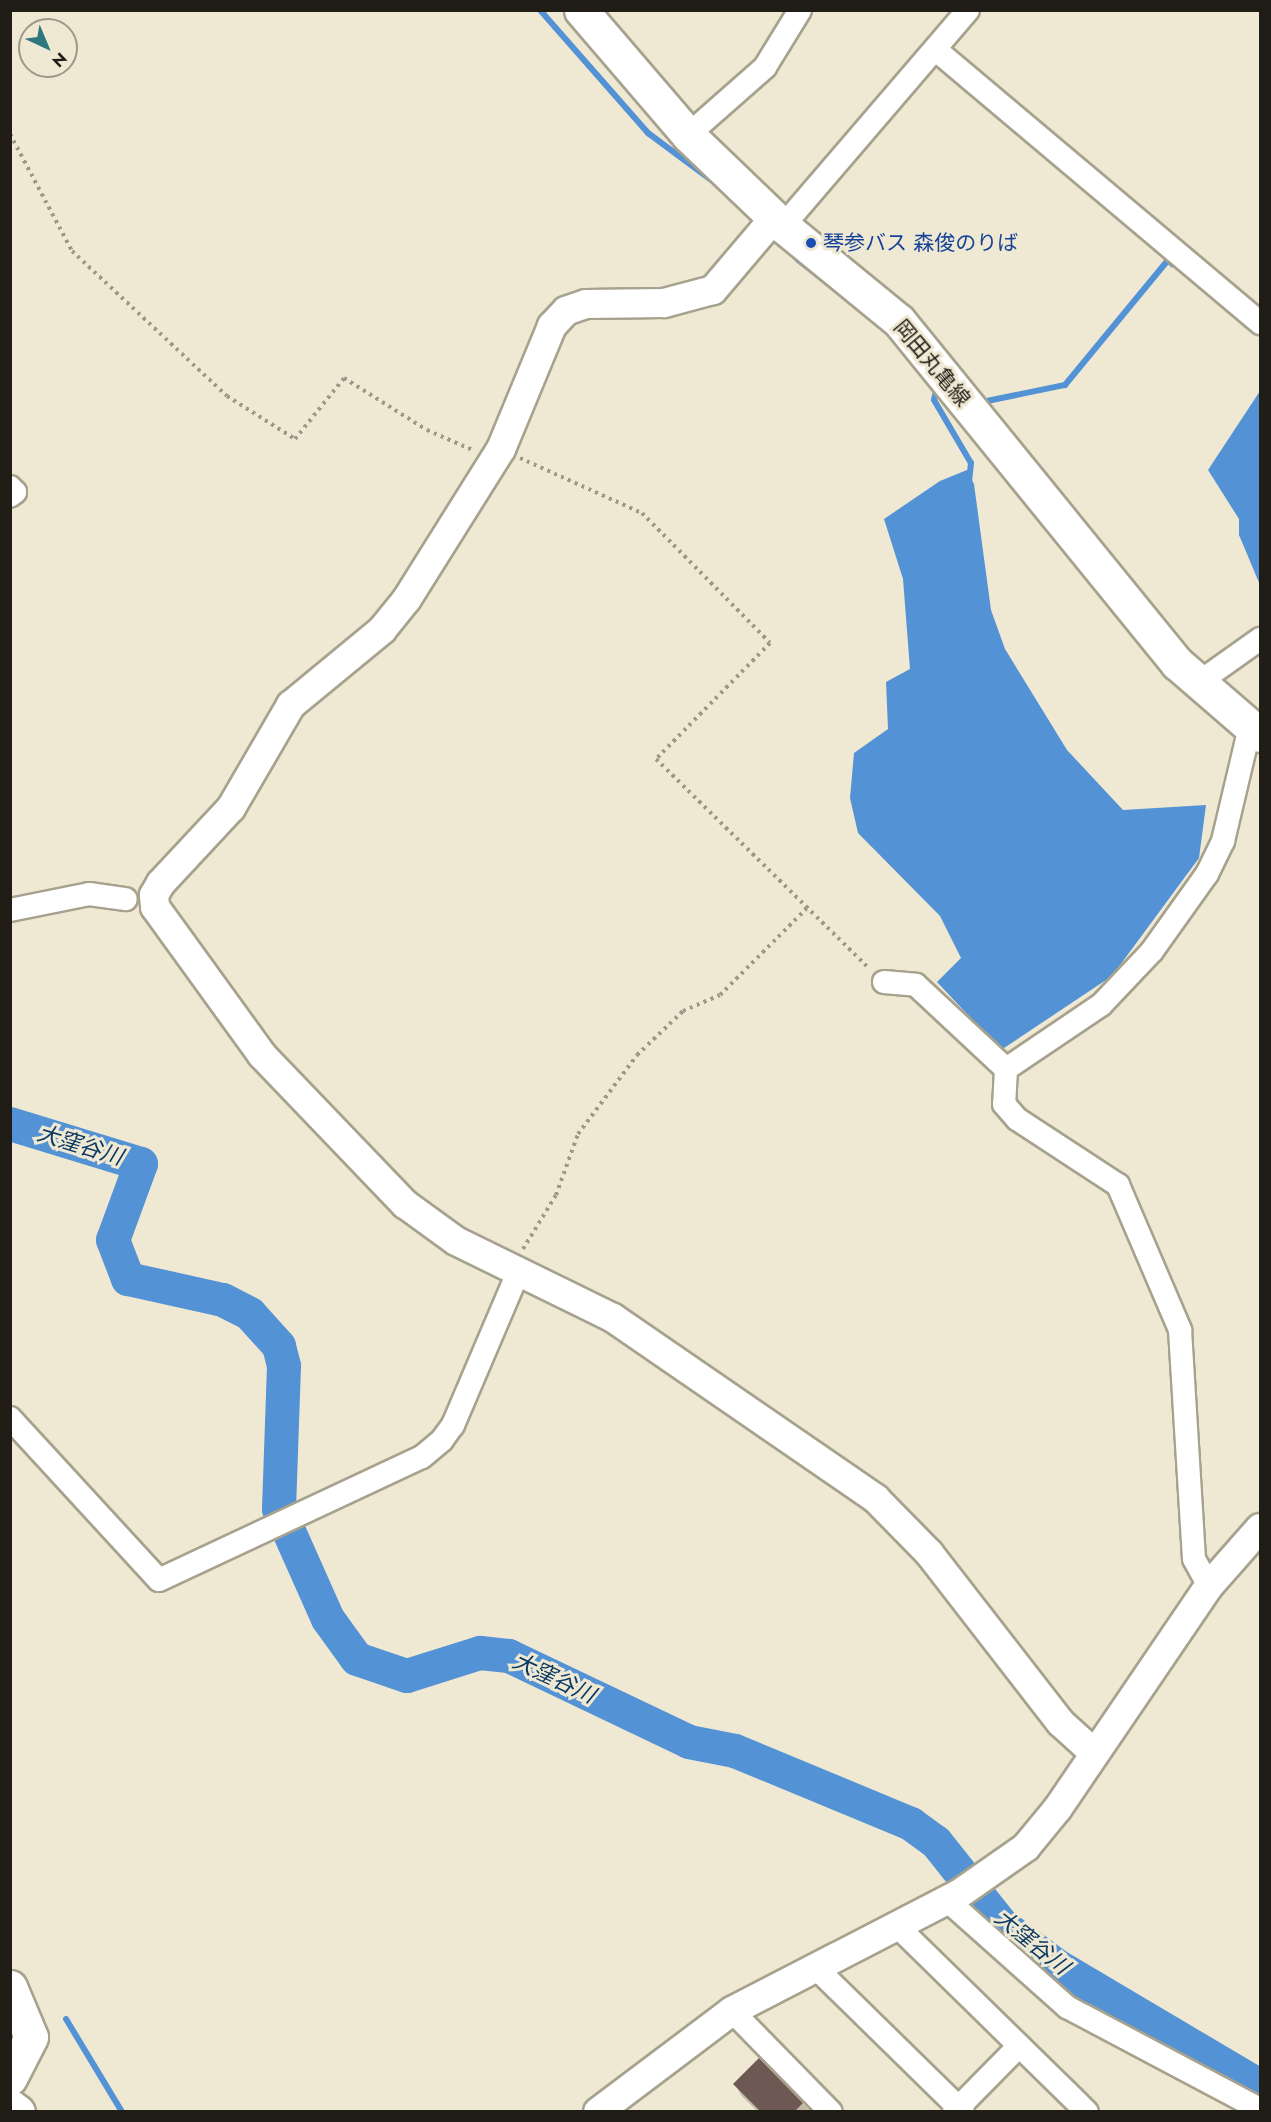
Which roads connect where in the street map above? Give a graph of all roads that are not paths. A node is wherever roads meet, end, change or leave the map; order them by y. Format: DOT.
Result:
graph roads {
  1 [pos="581,10"];
  2 [pos="800,10"];
  3 [pos="968,10"];
  4 [pos="936,50"];
  5 [pos="688,135"];
  6 [pos="772,226"];
  7 [pos="1260,323"];
  8 [pos="10,487"];
  9 [pos="10,496"];
  10 [pos="1260,639"];
  11 [pos="1198,683"];
  12 [pos="1255,731"];
  13 [pos="126,899"];
  14 [pos="10,910"];
  15 [pos="884,982"];
  16 [pos="1006,1069"];
  17 [pos="515,1268"];
  18 [pos="10,1418"];
  19 [pos="1260,1528"];
  20 [pos="1209,1586"];
  21 [pos="1093,1752"];
  22 [pos="961,1892"];
  23 [pos="896,1925"];
  24 [pos="815,1967"];
  25 [pos="10,1987"];
  26 [pos="732,2011"];
  27 [pos="1019,2046"];
  28 [pos="10,2078"];
  29 [pos="10,2106"];
  30 [pos="1260,2109"];
  31 [pos="958,2110"];
  32 [pos="18,2112"];
  33 [pos="598,2112"];
  34 [pos="831,2112"];
  35 [pos="1087,2112"];
  1 -- 5 [label="main road, 岡田丸亀線"];
  2 -- 5 [label="street"];
  3 -- 4 [label="street"];
  4 -- 6 [label="street"];
  4 -- 7 [label="street"];
  5 -- 6 [label="main road, 岡田丸亀線"];
  6 -- 11 [label="main road, 岡田丸亀線"];
  6 -- 17 [label="street"];
  8 -- 9 [label="street"];
  10 -- 11 [label="street"];
  11 -- 12 [label="main road, 岡田丸亀線"];
  12 -- 16 [label="street"];
  13 -- 14 [label="street"];
  15 -- 16 [label="street"];
  16 -- 20 [label="street"];
  17 -- 18 [label="street"];
  17 -- 21 [label="street"];
  19 -- 20 [label="street"];
  20 -- 21 [label="street"];
  21 -- 22 [label="street"];
  22 -- 23 [label="street"];
  22 -- 30 [label="street"];
  23 -- 24 [label="street"];
  23 -- 27 [label="street"];
  24 -- 26 [label="street"];
  24 -- 31 [label="street"];
  25 -- 28 [label="main road"];
  26 -- 33 [label="street"];
  26 -- 34 [label="street"];
  27 -- 31 [label="street"];
  27 -- 35 [label="street"];
  29 -- 32 [label="main road"];
}
